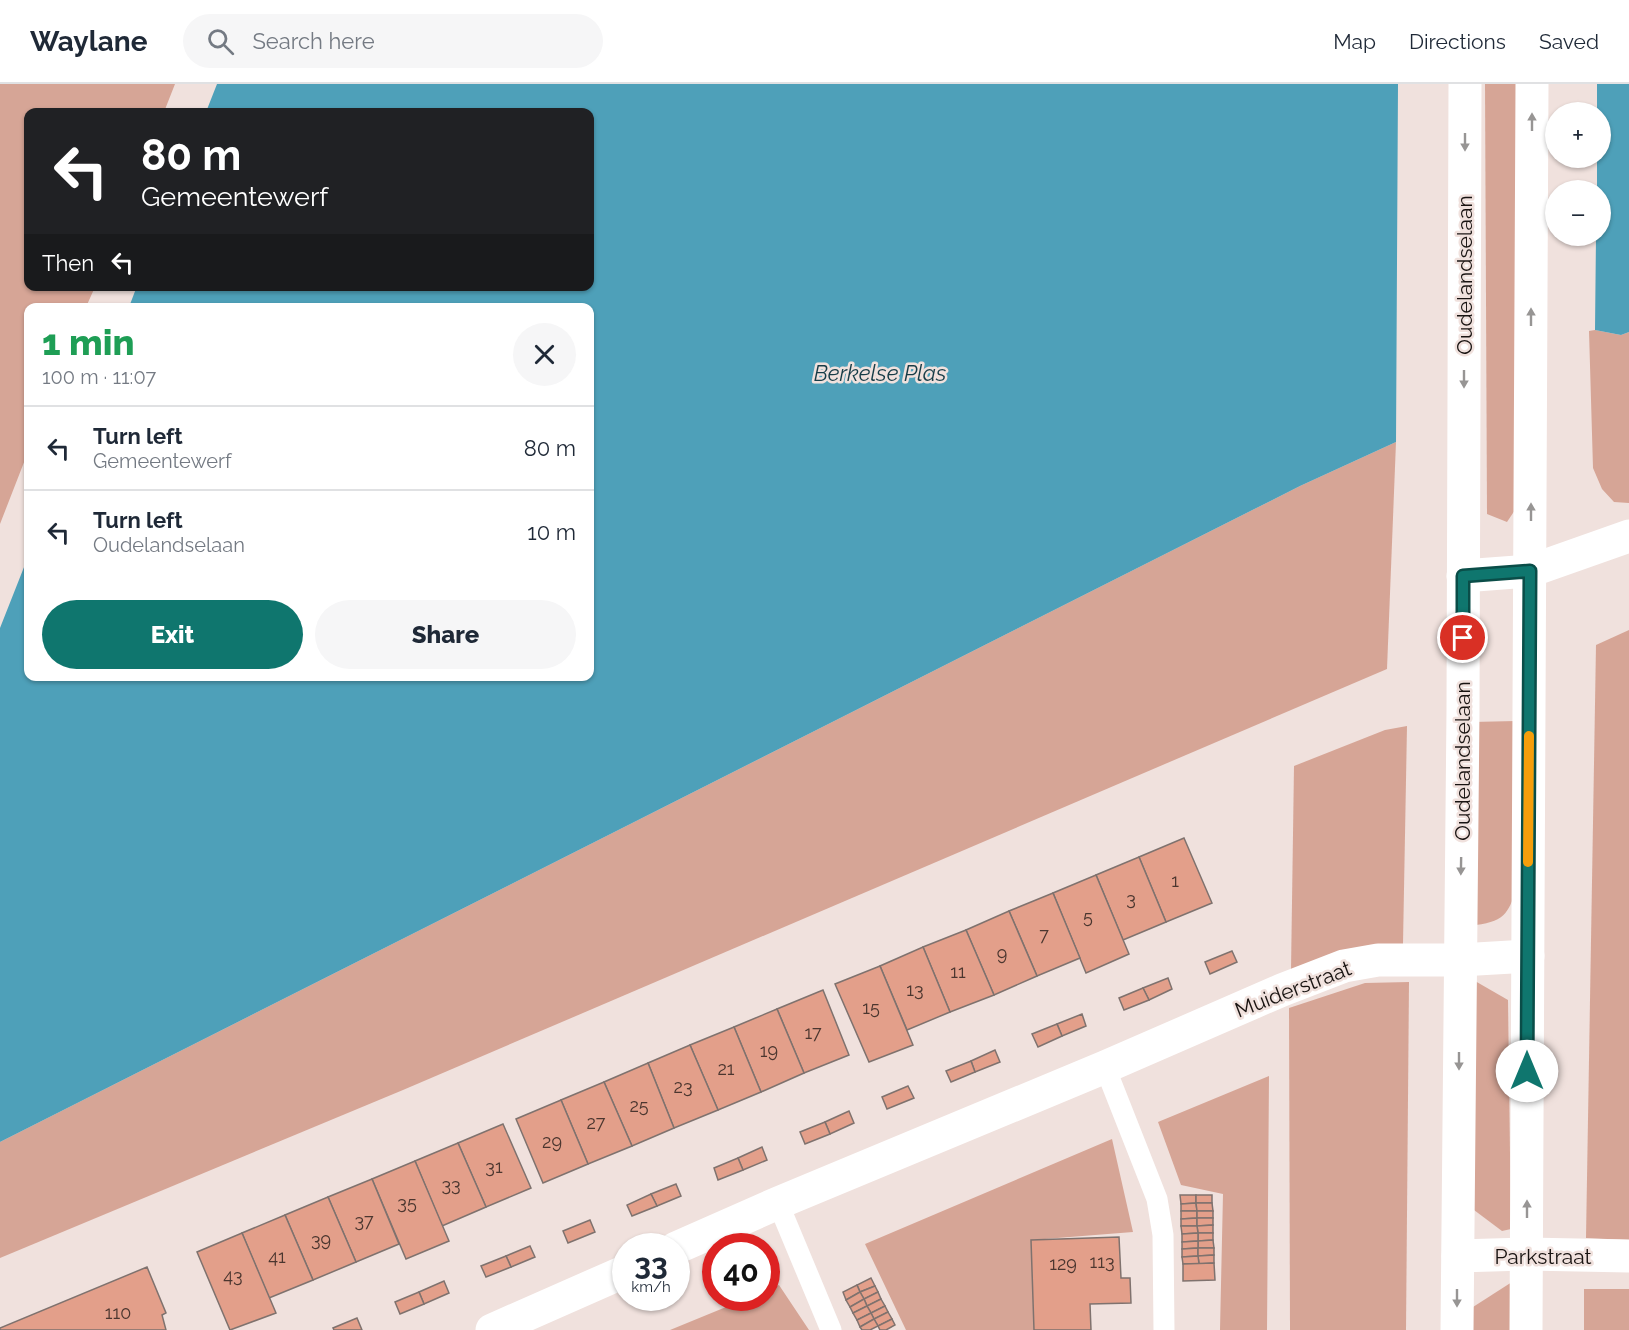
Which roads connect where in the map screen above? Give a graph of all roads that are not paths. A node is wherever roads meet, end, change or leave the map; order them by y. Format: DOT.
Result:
graph roads {
  1 [pos="1465,84"];
  2 [pos="1532,84"];
  3 [pos="1629,536"];
  4 [pos="1530,571"];
  5 [pos="1463,576"];
  6 [pos="1528,956"];
  7 [pos="1460,960"];
  8 [pos="1105,1067"];
  9 [pos="778,1203"];
  10 [pos="690,1242"];
  11 [pos="1527,1254"];
  12 [pos="1458,1256"];
  13 [pos="1629,1256"];
  14 [pos="612,1277"];
  15 [pos="492,1330"];
  16 [pos="831,1330"];
  17 [pos="1164,1330"];
  18 [pos="1457,1330"];
  19 [pos="1526,1330"];
  1 -- 5 [label="street, Oudelandselaan, one-way"];
  4 -- 2 [label="street, one-way"];
  3 -- 4 [label="street"];
  4 -- 5 [label="street"];
  4 -- 6 [label="street"];
  5 -- 7 [label="street, Oudelandselaan, one-way"];
  6 -- 7 [label="street, Muiderstraat"];
  11 -- 6 [label="street, one-way"];
  7 -- 8 [label="street, Muiderstraat"];
  7 -- 12 [label="street, Oudelandselaan, one-way"];
  8 -- 9 [label="street, Muiderstraat"];
  8 -- 17 [label="lane"];
  9 -- 10 [label="street, Muiderstraat"];
  9 -- 16 [label="lane"];
  11 -- 12 [label="street, Parkstraat"];
  11 -- 13 [label="street, Parkstraat"];
  11 -- 19 [label="street"];
  12 -- 18 [label="street, Oudelandselaan, one-way"];
  14 -- 15 [label="street"];
}
